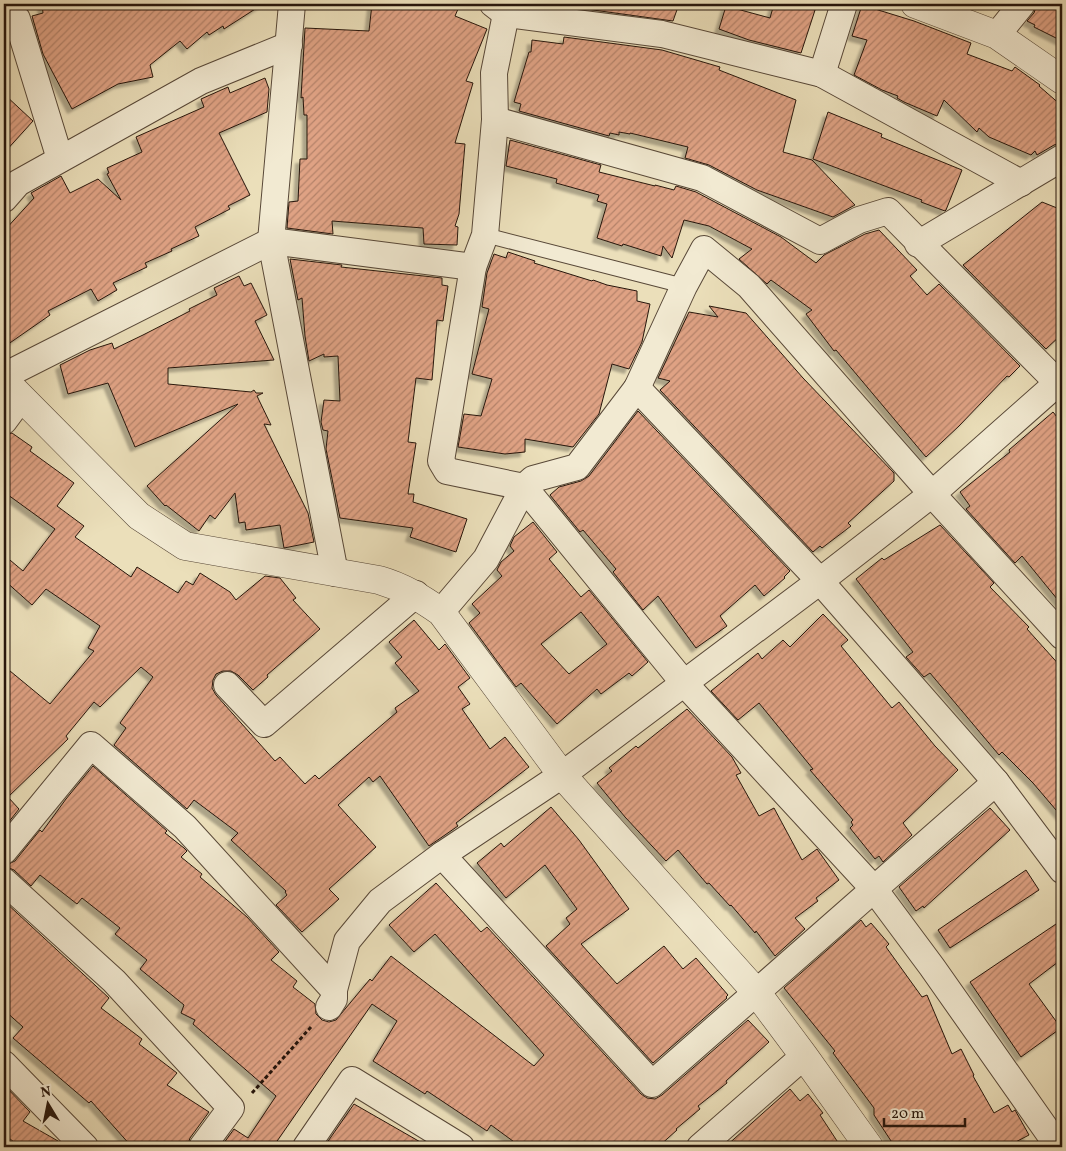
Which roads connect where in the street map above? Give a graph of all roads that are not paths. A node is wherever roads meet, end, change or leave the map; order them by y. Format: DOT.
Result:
graph roads {
  1 [pos="292,4"];
  2 [pos="844,4"];
  3 [pos="915,4"];
  4 [pos="1022,4"];
  5 [pos="500,9"];
  6 [pos="4,11"];
  7 [pos="997,35"];
  8 [pos="289,46"];
  9 [pos="822,74"];
  10 [pos="1062,80"];
  11 [pos="495,120"];
  12 [pos="1062,158"];
  13 [pos="60,160"];
  14 [pos="1021,183"];
  15 [pos="4,199"];
  16 [pos="485,235"];
  17 [pos="271,241"];
  18 [pos="918,244"];
  19 [pos="473,267"];
  20 [pos="684,286"];
  21 [pos="4,376"];
  22 [pos="1060,381"];
  23 [pos="637,388"];
  24 [pos="12,389"];
  25 [pos="4,421"];
  26 [pos="524,487"];
  27 [pos="932,494"];
  28 [pos="335,573"];
  29 [pos="820,582"];
  30 [pos="416,594"];
  31 [pos="441,612"];
  32 [pos="1062,636"];
  33 [pos="684,683"];
  34 [pos="227,685"];
  35 [pos="562,775"];
  36 [pos="996,782"];
  37 [pos="4,851"];
  38 [pos="442,855"];
  39 [pos="1062,870"];
  40 [pos="4,881"];
  41 [pos="874,889"];
  42 [pos="757,993"];
  43 [pos="804,1056"];
  44 [pos="4,1064"];
  45 [pos="1062,1143"];
  46 [pos="85,1147"];
  47 [pos="202,1147"];
  48 [pos="306,1147"];
  49 [pos="461,1147"];
  50 [pos="700,1147"];
  51 [pos="869,1147"];
  1 -- 8 [label="street"];
  2 -- 9 [label="street"];
  3 -- 7 [label="street"];
  4 -- 7 [label="street"];
  5 -- 9 [label="street"];
  5 -- 11 [label="street"];
  6 -- 13 [label="street"];
  7 -- 10 [label="street"];
  8 -- 13 [label="street"];
  8 -- 17 [label="street"];
  9 -- 14 [label="street"];
  11 -- 16 [label="street"];
  11 -- 18 [label="street"];
  12 -- 14 [label="street"];
  13 -- 15 [label="street"];
  14 -- 18 [label="street"];
  16 -- 19 [label="street"];
  16 -- 20 [label="lane"];
  17 -- 19 [label="street"];
  17 -- 21 [label="street"];
  17 -- 28 [label="street"];
  18 -- 22 [label="street"];
  19 -- 26 [label="street"];
  20 -- 23 [label="street"];
  20 -- 27 [label="street"];
  22 -- 27 [label="street"];
  23 -- 26 [label="street"];
  23 -- 29 [label="street"];
  24 -- 25 [label="street"];
  24 -- 28 [label="street"];
  26 -- 31 [label="street"];
  26 -- 33 [label="street"];
  27 -- 29 [label="street"];
  27 -- 32 [label="street"];
  28 -- 30 [label="street"];
  29 -- 33 [label="street"];
  29 -- 36 [label="street"];
  30 -- 31 [label="street"];
  30 -- 34 [label="street"];
  31 -- 35 [label="street"];
  33 -- 35 [label="street"];
  33 -- 41 [label="street"];
  35 -- 38 [label="street"];
  35 -- 42 [label="street"];
  36 -- 39 [label="street"];
  36 -- 41 [label="street"];
  37 -- 38 [label="street"];
  38 -- 42 [label="street"];
  40 -- 47 [label="street"];
  41 -- 42 [label="street"];
  41 -- 45 [label="street"];
  42 -- 43 [label="street"];
  43 -- 50 [label="street"];
  43 -- 51 [label="street"];
  44 -- 46 [label="street"];
  48 -- 49 [label="street"];
}
